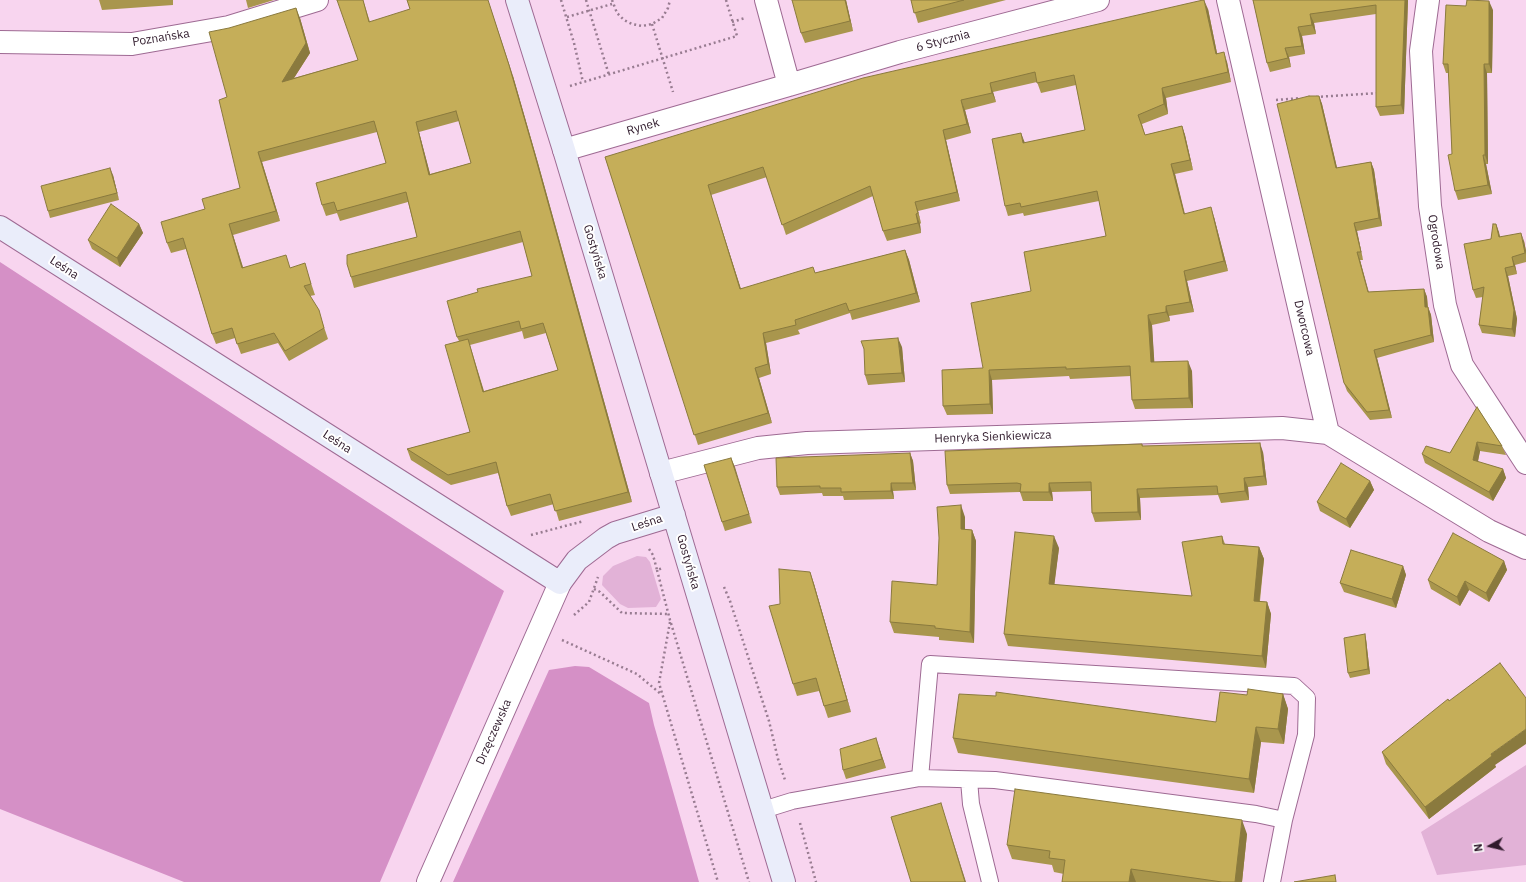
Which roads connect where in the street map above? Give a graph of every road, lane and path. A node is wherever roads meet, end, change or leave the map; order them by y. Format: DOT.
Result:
graph roads {
  1 [pos="317,0"];
  2 [pos="517,0"];
  3 [pos="561,0"];
  4 [pos="586,0"];
  5 [pos="612,0"];
  6 [pos="670,0"];
  7 [pos="726,0"];
  8 [pos="766,0"];
  9 [pos="1098,0"];
  10 [pos="1228,0"];
  11 [pos="1428,0"];
  12 [pos="613,4"];
  13 [pos="590,11"];
  14 [pos="567,17"];
  15 [pos="652,24"];
  16 [pos="0,42"];
  17 [pos="663,58"];
  18 [pos="609,75"];
  19 [pos="583,82"];
  20 [pos="789,85"];
  21 [pos="546,93"];
  22 [pos="1384,93"];
  23 [pos="1306,98"];
  24 [pos="1314,98"];
  25 [pos="1251,102"];
  26 [pos="680,116"];
  27 [pos="564,150"];
  28 [pos="0,226"];
  29 [pos="1328,433"];
  30 [pos="1526,463"];
  31 [pos="661,474"];
  32 [pos="674,515"];
  33 [pos="647,546"];
  34 [pos="1526,548"];
  35 [pos="664,568"];
  36 [pos="657,570"];
  37 [pos="598,575"];
  38 [pos="721,581"];
  39 [pos="560,583"];
  40 [pos="594,589"];
  41 [pos="668,614"];
  42 [pos="572,616"];
  43 [pos="670,620"];
  44 [pos="539,630"];
  45 [pos="662,695"];
  46 [pos="920,778"];
  47 [pos="969,780"];
  48 [pos="792,801"];
  49 [pos="763,810"];
  50 [pos="1284,820"];
  51 [pos="428,882"];
  52 [pos="718,882"];
  53 [pos="749,882"];
  54 [pos="784,882"];
  55 [pos="816,882"];
  56 [pos="990,882"];
  57 [pos="1272,882"];
  1 -- 16 [label="street, Poznańska"];
  2 -- 21 [label="street"];
  3 -- 14 [label="path"];
  4 -- 13 [label="path"];
  5 -- 12 [label="path"];
  6 -- 15 [label="path"];
  7 -- 17 [label="path"];
  8 -- 20 [label="street"];
  9 -- 20 [label="street, 6 Stycznia"];
  10 -- 25 [label="street, Dworcowa"];
  11 -- 30 [label="street, Ogrodowa"];
  12 -- 13 [label="path"];
  12 -- 15 [label="path"];
  13 -- 14 [label="path"];
  13 -- 18 [label="path"];
  14 -- 19 [label="path"];
  15 -- 17 [label="path"];
  17 -- 18 [label="path"];
  17 -- 26 [label="path"];
  18 -- 19 [label="path"];
  19 -- 21 [label="path"];
  20 -- 26 [label="street, Rynek"];
  21 -- 27 [label="street"];
  22 -- 24 [label="path"];
  23 -- 25 [label="path"];
  25 -- 29 [label="street, Dworcowa"];
  26 -- 27 [label="street, Rynek"];
  27 -- 31 [label="street, Gostyńska"];
  28 -- 39 [label="street, Leśna"];
  29 -- 31 [label="street, Henryka Sienkiewicza"];
  29 -- 34 [label="street"];
  31 -- 32 [label="street, Gostyńska"];
  32 -- 39 [label="street, Leśna"];
  32 -- 49 [label="street, Gostyńska"];
  33 -- 36 [label="path"];
  35 -- 36 [label="path"];
  36 -- 41 [label="path"];
  37 -- 40 [label="path"];
  38 -- 48 [label="path"];
  39 -- 44 [label="street, Drzęczewska"];
  40 -- 41 [label="path"];
  40 -- 42 [label="path"];
  41 -- 43 [label="path"];
  43 -- 45 [label="path"];
  43 -- 53 [label="path"];
  44 -- 45 [label="path"];
  44 -- 51 [label="street, Drzęczewska"];
  45 -- 52 [label="path"];
  46 -- 47 [label="lane"];
  46 -- 48 [label="lane"];
  46 -- 50 [label="lane"];
  47 -- 50 [label="lane"];
  47 -- 56 [label="lane"];
  48 -- 49 [label="lane"];
  48 -- 55 [label="path"];
  49 -- 54 [label="street, Gostyńska"];
  50 -- 57 [label="lane"];
}
